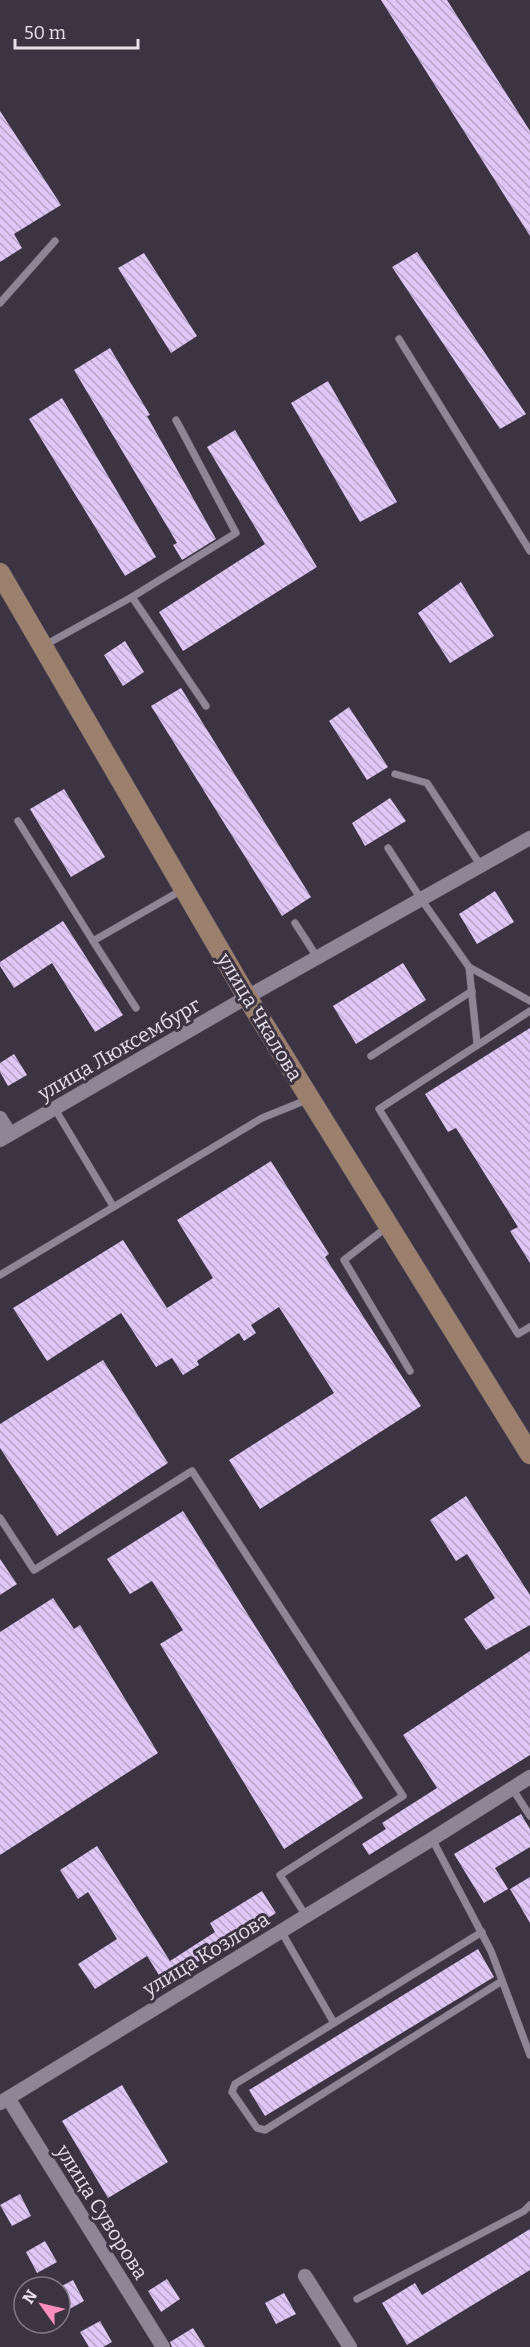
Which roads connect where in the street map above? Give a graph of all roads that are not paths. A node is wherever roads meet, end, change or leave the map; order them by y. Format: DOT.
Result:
graph roads {
  1 [pos="55,242"];
  2 [pos="0,303"];
  3 [pos="399,339"];
  4 [pos="176,420"];
  5 [pos="530,551"];
  6 [pos="0,573"];
  7 [pos="132,597"];
  8 [pos="43,647"];
  9 [pos="206,706"];
  10 [pos="395,774"];
  11 [pos="18,821"];
  12 [pos="530,838"];
  13 [pos="388,848"];
  14 [pos="481,866"];
  15 [pos="184,889"];
  16 [pos="421,899"];
  17 [pos="295,923"];
  18 [pos="93,941"];
  19 [pos="317,957"];
  20 [pos="470,967"];
  21 [pos="472,991"];
  22 [pos="247,997"];
  23 [pos="530,1000"];
  24 [pos="136,1008"];
  25 [pos="530,1011"];
  26 [pos="477,1043"];
  27 [pos="371,1056"];
  28 [pos="309,1099"];
  29 [pos="55,1109"];
  30 [pos="0,1118"];
  31 [pos="5,1137"];
  32 [pos="113,1206"];
  33 [pos="389,1226"];
  34 [pos="0,1275"];
  35 [pos="530,1327"];
  36 [pos="410,1371"];
  37 [pos="525,1432"];
  38 [pos="530,1454"];
  39 [pos="0,1518"];
  40 [pos="530,1777"];
  41 [pos="512,1788"];
  42 [pos="530,1815"];
  43 [pos="432,1839"];
  44 [pos="306,1916"];
  45 [pos="280,1931"];
  46 [pos="482,1932"];
  47 [pos="502,1981"];
  48 [pos="334,2023"];
  49 [pos="530,2055"];
  50 [pos="4,2100"];
  51 [pos="530,2205"];
  52 [pos="305,2276"];
  53 [pos="357,2299"];
  54 [pos="163,2347"];
  55 [pos="350,2347"];
  1 -- 2 [label="lane"];
  3 -- 5 [label="lane"];
  4 -- 7 [label="lane"];
  6 -- 8 [label="street, улица Чкалова"];
  7 -- 8 [label="lane"];
  7 -- 9 [label="lane"];
  8 -- 15 [label="street, улица Чкалова"];
  10 -- 14 [label="lane"];
  11 -- 18 [label="lane"];
  12 -- 14 [label="street, улица Люксембург"];
  13 -- 16 [label="lane"];
  14 -- 16 [label="street, улица Люксембург"];
  15 -- 18 [label="lane"];
  15 -- 22 [label="street, улица Чкалова"];
  16 -- 19 [label="street, улица Люксембург"];
  16 -- 20 [label="lane"];
  17 -- 19 [label="lane"];
  18 -- 24 [label="lane"];
  19 -- 22 [label="street, улица Люксембург"];
  20 -- 21 [label="lane"];
  20 -- 23 [label="lane"];
  21 -- 26 [label="lane"];
  21 -- 27 [label="lane"];
  22 -- 28 [label="street, улица Чкалова"];
  22 -- 29 [label="street, улица Люксембург"];
  25 -- 26 [label="lane"];
  26 -- 35 [label="lane"];
  28 -- 32 [label="lane"];
  28 -- 33 [label="street, улица Чкалова"];
  29 -- 31 [label="street, улица Люксембург"];
  29 -- 32 [label="lane"];
  30 -- 31 [label="street, улица Люксембург"];
  32 -- 34 [label="lane"];
  33 -- 36 [label="lane"];
  33 -- 37 [label="street, улица Чкалова"];
  37 -- 38 [label="street, улица Чкалова"];
  39 -- 44 [label="lane"];
  40 -- 41 [label="street, улица Козлова"];
  41 -- 42 [label="lane"];
  41 -- 43 [label="street, улица Козлова"];
  43 -- 44 [label="street, улица Козлова"];
  43 -- 46 [label="lane"];
  44 -- 45 [label="street, улица Козлова"];
  45 -- 48 [label="lane"];
  45 -- 50 [label="street, улица Козлова"];
  46 -- 47 [label="lane"];
  46 -- 48 [label="lane"];
  47 -- 48 [label="lane"];
  47 -- 49 [label="lane"];
  50 -- 54 [label="street, улица Суворова"];
  51 -- 53 [label="lane"];
  52 -- 55 [label="street"];
}
